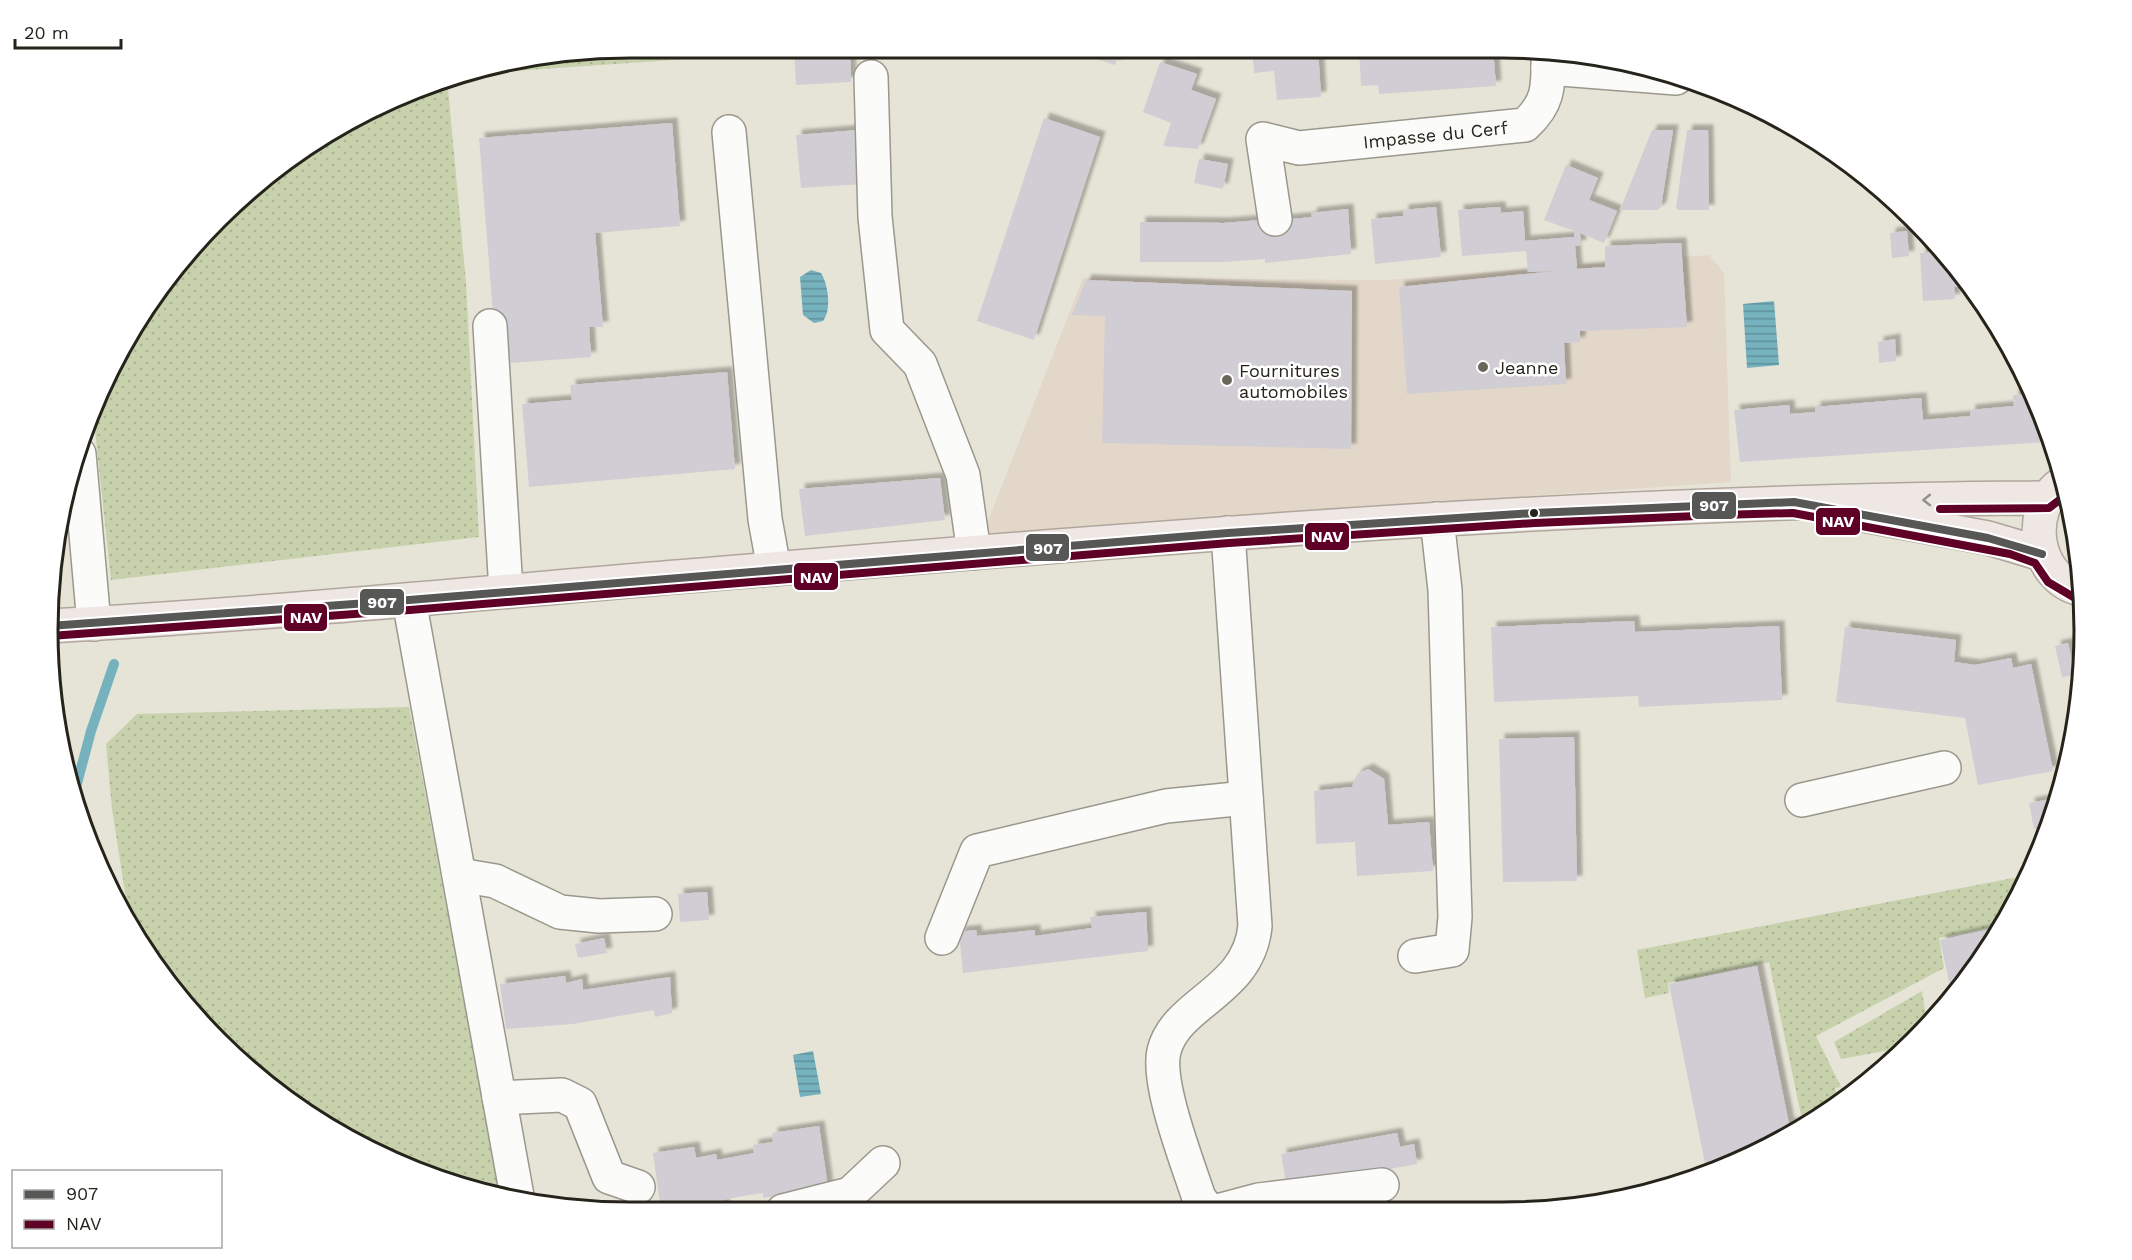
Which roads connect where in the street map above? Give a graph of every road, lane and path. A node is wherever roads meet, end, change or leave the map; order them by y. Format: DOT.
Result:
graph roads {
  1 [pos="1548,60"];
  2 [pos="1560,62"];
  3 [pos="1614,69"];
  4 [pos="871,77"];
  5 [pos="729,132"];
  6 [pos="1275,219"];
  7 [pos="490,326"];
  8 [pos="81,473"];
  9 [pos="2055,491"];
  10 [pos="1794,502"];
  11 [pos="1437,519"];
  12 [pos="1228,533"];
  13 [pos="974,553"];
  14 [pos="2042,554"];
  15 [pos="774,569"];
  16 [pos="2071,586"];
  17 [pos="506,591"];
  18 [pos="409,600"];
  19 [pos="94,624"];
  20 [pos="58,626"];
  21 [pos="1944,768"];
  22 [pos="1246,798"];
  23 [pos="1802,800"];
  24 [pos="459,875"];
  25 [pos="655,914"];
  26 [pos="942,938"];
  27 [pos="1415,956"];
  28 [pos="500,1098"];
  29 [pos="883,1163"];
  30 [pos="1382,1185"];
  31 [pos="638,1187"];
  32 [pos="517,1191"];
  33 [pos="818,1202"];
  34 [pos="1202,1202"];
  35 [pos="1252,1202"];
  1 -- 6 [label="street, Impasse du Cerf"];
  2 -- 3 [label="street"];
  4 -- 13 [label="street"];
  5 -- 15 [label="street"];
  7 -- 17 [label="street"];
  8 -- 19 [label="street"];
  9 -- 10 [label="main road, one-way"];
  9 -- 14 [label="main road"];
  10 -- 11 [label="main road"];
  10 -- 14 [label="main road"];
  11 -- 12 [label="main road"];
  11 -- 27 [label="street"];
  12 -- 13 [label="main road"];
  12 -- 22 [label="street"];
  13 -- 15 [label="main road"];
  14 -- 16 [label="main road"];
  15 -- 17 [label="main road"];
  17 -- 18 [label="main road"];
  18 -- 19 [label="main road"];
  18 -- 24 [label="street"];
  19 -- 20 [label="main road"];
  21 -- 23 [label="street"];
  22 -- 26 [label="street"];
  22 -- 34 [label="street"];
  24 -- 25 [label="street"];
  24 -- 28 [label="street"];
  28 -- 31 [label="street"];
  28 -- 32 [label="street"];
  29 -- 33 [label="street"];
  30 -- 35 [label="street"];
}
